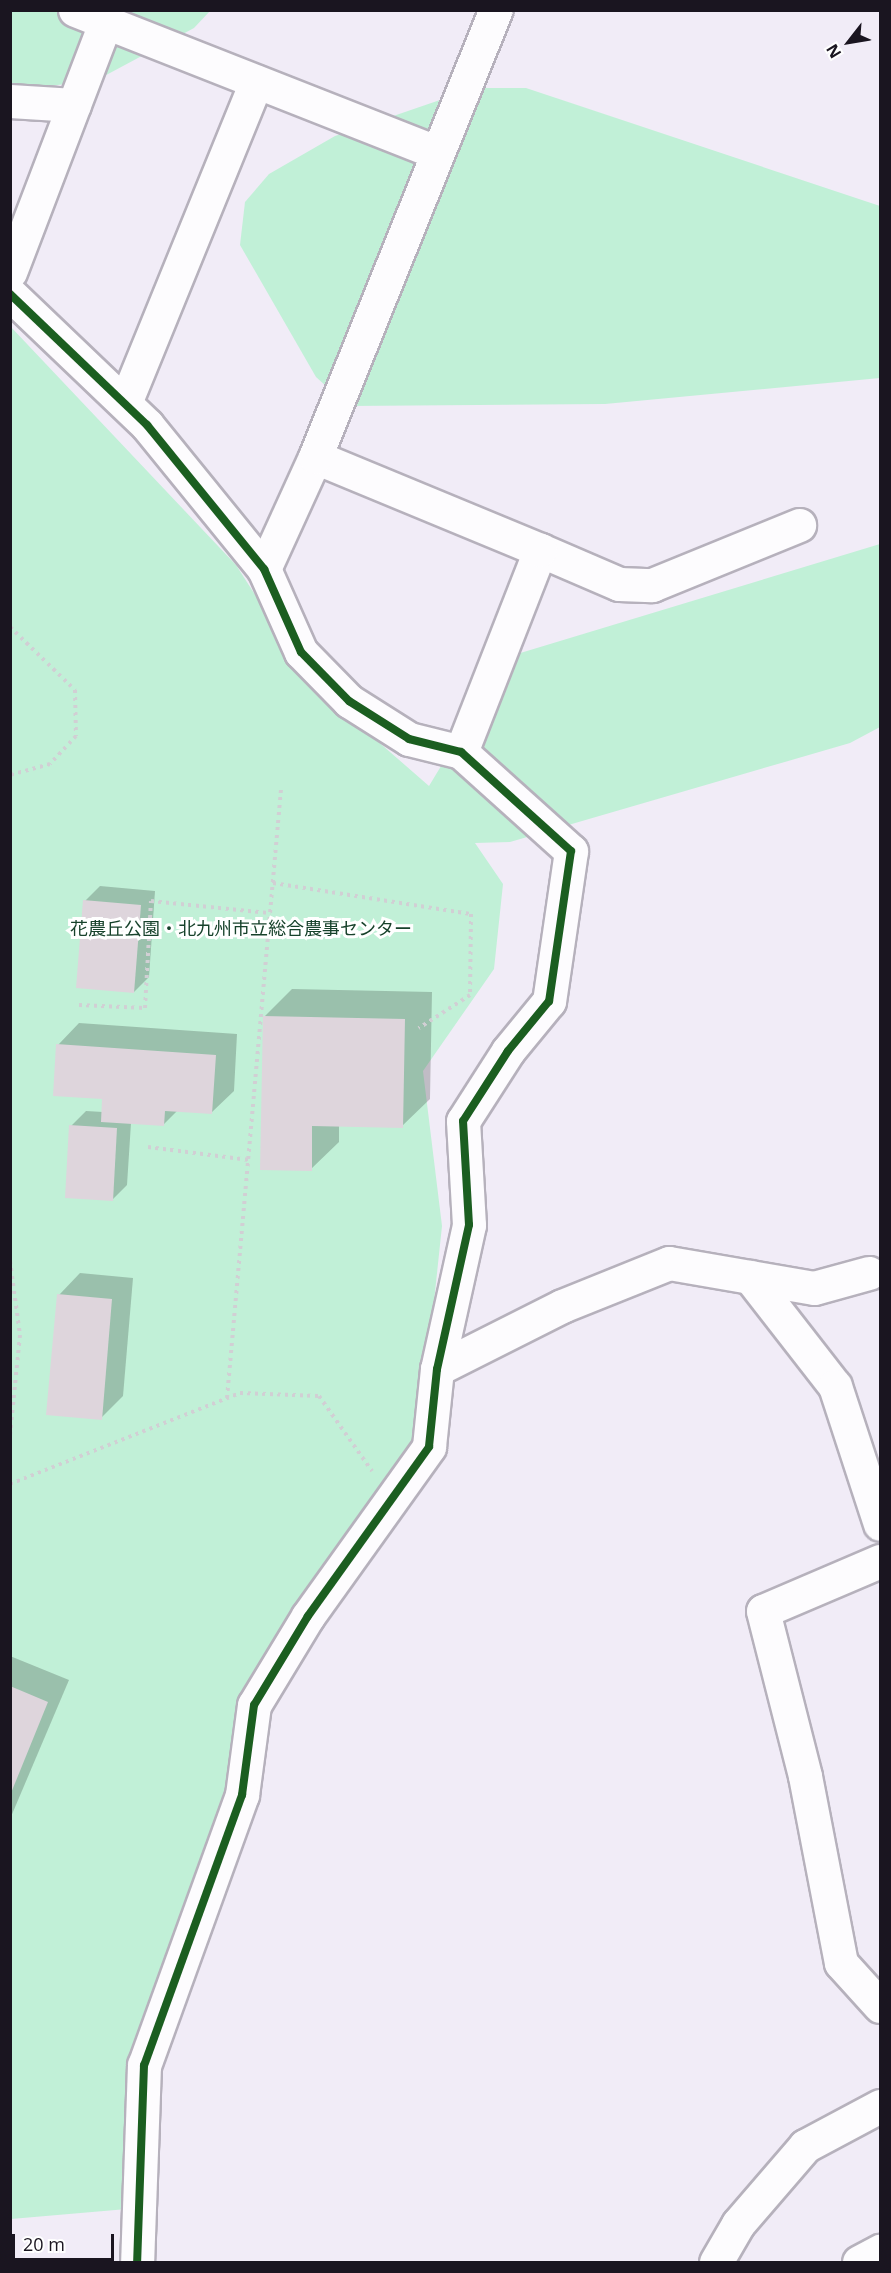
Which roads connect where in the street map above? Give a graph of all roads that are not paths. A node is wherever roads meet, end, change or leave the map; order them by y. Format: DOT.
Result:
graph roads {
  1 [pos="75,10"];
  2 [pos="496,10"];
  3 [pos="105,23"];
  4 [pos="256,82"];
  5 [pos="10,101"];
  6 [pos="74,105"];
  7 [pos="436,152"];
  8 [pos="10,272"];
  9 [pos="10,294"];
  10 [pos="125,403"];
  11 [pos="315,458"];
  12 [pos="799,525"];
  13 [pos="540,550"];
  14 [pos="264,569"];
  15 [pos="461,752"];
  16 [pos="875,1271"];
  17 [pos="750,1276"];
  18 [pos="437,1369"];
  19 [pos="880,1524"];
  20 [pos="880,1561"];
  21 [pos="880,2006"];
  22 [pos="880,2106"];
  23 [pos="880,2251"];
  24 [pos="137,2262"];
  25 [pos="716,2262"];
  26 [pos="859,2262"];
  1 -- 3 [label="street"];
  2 -- 7 [label="street"];
  3 -- 4 [label="street"];
  3 -- 6 [label="street"];
  4 -- 7 [label="street"];
  4 -- 10 [label="street"];
  5 -- 6 [label="street"];
  6 -- 8 [label="street"];
  7 -- 11 [label="street"];
  9 -- 10 [label="street"];
  10 -- 14 [label="street"];
  11 -- 13 [label="street"];
  11 -- 14 [label="street"];
  12 -- 13 [label="street"];
  13 -- 15 [label="street"];
  14 -- 15 [label="street"];
  15 -- 18 [label="street"];
  16 -- 17 [label="street"];
  17 -- 18 [label="street"];
  17 -- 19 [label="street"];
  18 -- 24 [label="street"];
  20 -- 21 [label="street"];
  22 -- 25 [label="street"];
  23 -- 26 [label="street"];
}
